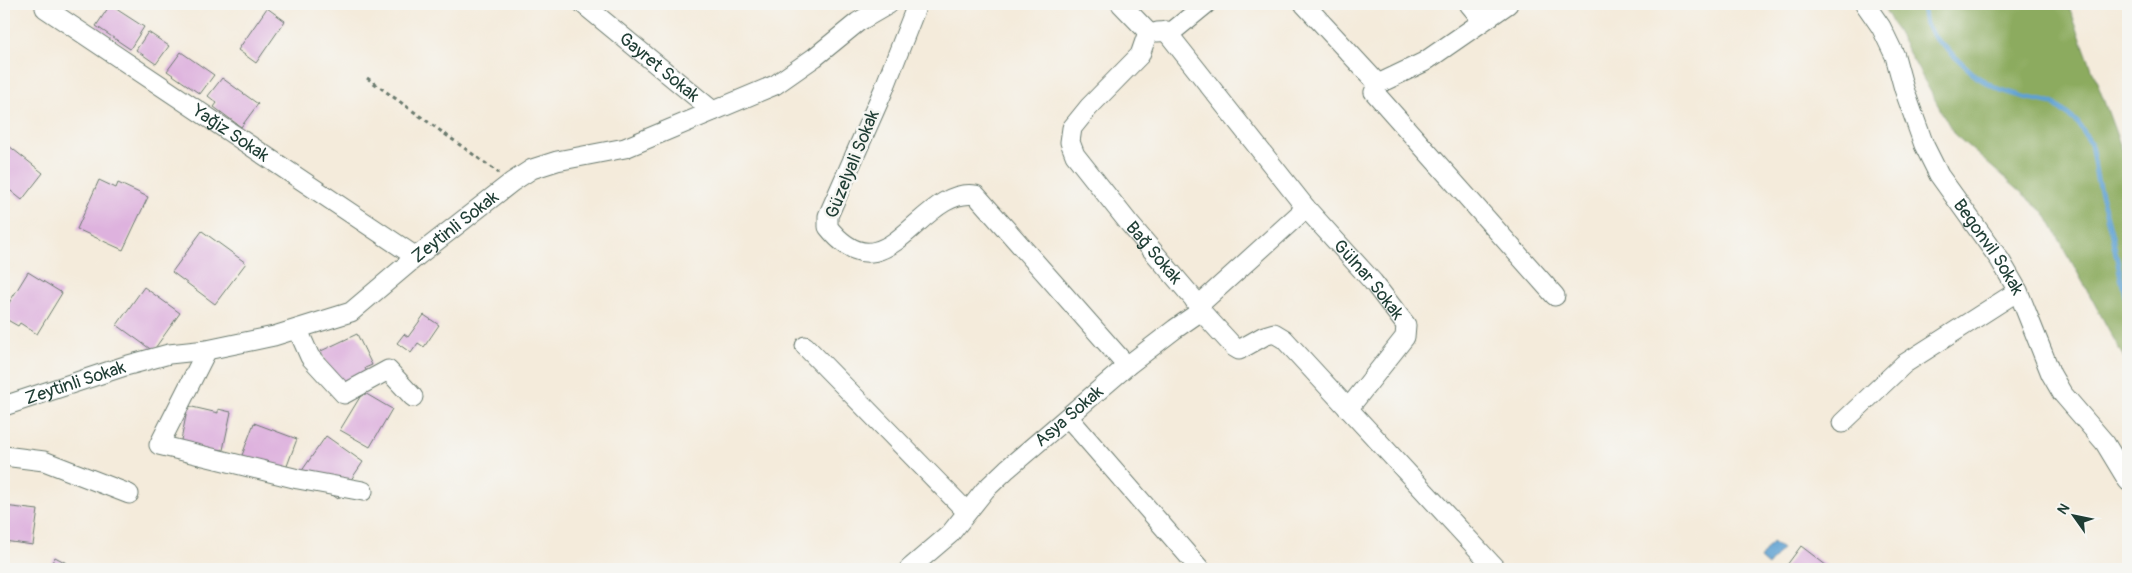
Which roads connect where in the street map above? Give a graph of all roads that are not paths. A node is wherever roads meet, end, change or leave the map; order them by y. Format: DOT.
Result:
graph roads {
  1 [pos="583,4"];
  2 [pos="889,4"];
  3 [pos="914,4"];
  4 [pos="1121,4"];
  5 [pos="1206,4"];
  6 [pos="1304,4"];
  7 [pos="1468,4"];
  8 [pos="1508,4"];
  9 [pos="1865,4"];
  10 [pos="45,8"];
  11 [pos="1484,21"];
  12 [pos="1157,32"];
  13 [pos="1378,84"];
  14 [pos="713,111"];
  15 [pos="1306,208"];
  16 [pos="416,258"];
  17 [pos="2018,291"];
  18 [pos="1555,296"];
  19 [pos="1200,309"];
  20 [pos="298,330"];
  21 [pos="805,346"];
  22 [pos="207,350"];
  23 [pos="1127,366"];
  24 [pos="413,397"];
  25 [pos="4,406"];
  26 [pos="1348,409"];
  27 [pos="1068,417"];
  28 [pos="1842,423"];
  29 [pos="4,456"];
  30 [pos="2128,481"];
  31 [pos="363,491"];
  32 [pos="129,494"];
  33 [pos="967,512"];
  34 [pos="908,569"];
  35 [pos="1200,569"];
  36 [pos="1496,569"];
  1 -- 14 [label="street, Gayret Sokak"];
  2 -- 14 [label="street, Zeytinli Sokak"];
  3 -- 23 [label="street, Güzelyali Sokak"];
  4 -- 12 [label="street, Gülnar Sokak"];
  5 -- 12 [label="street"];
  6 -- 13 [label="street"];
  7 -- 11 [label="street"];
  8 -- 11 [label="street"];
  9 -- 17 [label="street, Begonvil Sokak"];
  10 -- 16 [label="street, Yağiz Sokak"];
  11 -- 13 [label="street"];
  12 -- 15 [label="street, Gülnar Sokak"];
  12 -- 19 [label="street, Bağ Sokak"];
  13 -- 18 [label="street"];
  14 -- 16 [label="street, Zeytinli Sokak"];
  15 -- 19 [label="street, Asya Sokak"];
  15 -- 26 [label="street, Gülnar Sokak"];
  16 -- 20 [label="street, Zeytinli Sokak"];
  17 -- 28 [label="street"];
  17 -- 30 [label="street, Begonvil Sokak"];
  19 -- 23 [label="street, Asya Sokak"];
  19 -- 26 [label="street, Bağ Sokak"];
  20 -- 22 [label="street, Zeytinli Sokak"];
  20 -- 24 [label="street"];
  21 -- 33 [label="street"];
  22 -- 25 [label="street, Zeytinli Sokak"];
  22 -- 31 [label="street"];
  23 -- 27 [label="street, Asya Sokak"];
  26 -- 36 [label="street"];
  27 -- 33 [label="street, Asya Sokak"];
  27 -- 35 [label="street"];
  29 -- 32 [label="street"];
  33 -- 34 [label="street, Asya Sokak"];
}
